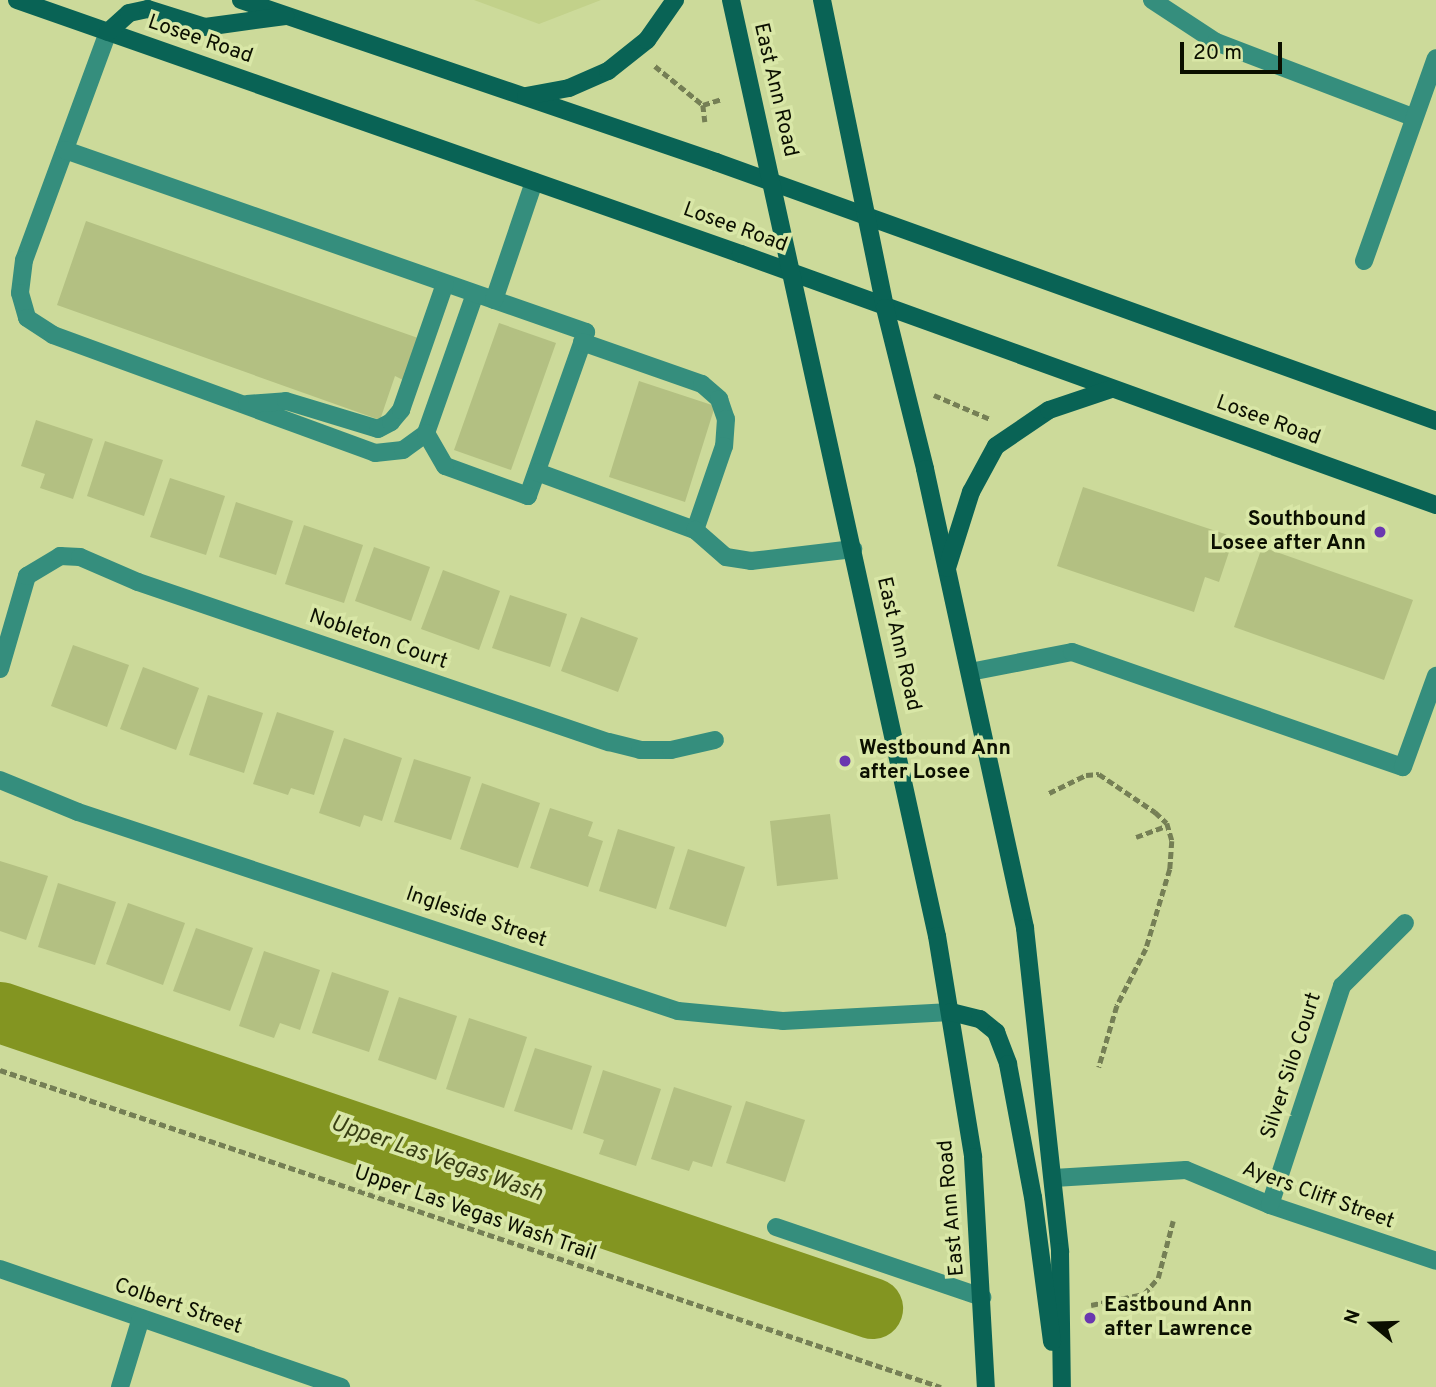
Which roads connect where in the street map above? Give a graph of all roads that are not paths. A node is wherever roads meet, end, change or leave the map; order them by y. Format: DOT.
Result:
graph roads {
  1 [pos="16,0"];
  2 [pos="241,0"];
  3 [pos="675,0"];
  4 [pos="731,0"];
  5 [pos="822,0"];
  6 [pos="1152,0"];
  7 [pos="288,16"];
  8 [pos="108,32"];
  9 [pos="1436,58"];
  10 [pos="523,96"];
  11 [pos="1412,117"];
  12 [pos="65,150"];
  13 [pos="534,182"];
  14 [pos="772,182"];
  15 [pos="865,218"];
  16 [pos="1364,261"];
  17 [pos="792,273"];
  18 [pos="445,284"];
  19 [pos="475,294"];
  20 [pos="494,300"];
  21 [pos="885,308"];
  22 [pos="582,342"];
  23 [pos="1111,389"];
  24 [pos="244,404"];
  25 [pos="1436,421"];
  26 [pos="426,433"];
  27 [pos="537,472"];
  28 [pos="1436,505"];
  29 [pos="695,530"];
  30 [pos="853,549"];
  31 [pos="946,572"];
  32 [pos="0,668"];
  33 [pos="970,672"];
  34 [pos="1436,676"];
  35 [pos="715,740"];
  36 [pos="0,780"];
  37 [pos="1405,923"];
  38 [pos="951,1013"];
  39 [pos="1054,1178"];
  40 [pos="1270,1205"];
  41 [pos="776,1227"];
  42 [pos="1436,1261"];
  43 [pos="0,1269"];
  44 [pos="982,1297"];
  45 [pos="141,1318"];
  46 [pos="120,1387"];
  47 [pos="341,1387"];
  48 [pos="986,1387"];
  49 [pos="1060,1387"];
  1 -- 8 [label="main road, Losee Road"];
  2 -- 7 [label="main road"];
  3 -- 10 [label="main road"];
  4 -- 14 [label="main road, East Ann Road"];
  5 -- 15 [label="main road"];
  6 -- 11 [label="street"];
  7 -- 8 [label="main road"];
  7 -- 10 [label="main road"];
  8 -- 12 [label="street"];
  8 -- 13 [label="main road, Losee Road"];
  9 -- 11 [label="street"];
  10 -- 14 [label="main road"];
  11 -- 16 [label="street"];
  12 -- 18 [label="street"];
  12 -- 24 [label="street"];
  13 -- 17 [label="main road, Losee Road"];
  13 -- 20 [label="street"];
  14 -- 15 [label="main road"];
  14 -- 17 [label="main road, East Ann Road"];
  15 -- 21 [label="main road"];
  15 -- 25 [label="main road"];
  17 -- 21 [label="main road, Losee Road"];
  17 -- 30 [label="main road, East Ann Road"];
  18 -- 19 [label="street"];
  18 -- 24 [label="street"];
  19 -- 20 [label="street"];
  19 -- 26 [label="street"];
  20 -- 22 [label="street"];
  21 -- 23 [label="main road, Losee Road"];
  21 -- 31 [label="main road"];
  22 -- 27 [label="street"];
  22 -- 29 [label="street"];
  23 -- 28 [label="main road, Losee Road"];
  23 -- 31 [label="main road"];
  24 -- 26 [label="street"];
  26 -- 27 [label="street"];
  27 -- 29 [label="street"];
  29 -- 30 [label="street"];
  30 -- 38 [label="main road, East Ann Road"];
  31 -- 33 [label="main road"];
  32 -- 35 [label="street, Nobleton Court"];
  33 -- 34 [label="street"];
  33 -- 39 [label="main road"];
  36 -- 38 [label="street, Ingleside Street"];
  37 -- 40 [label="street, Silver Silo Court"];
  38 -- 44 [label="main road, East Ann Road"];
  38 -- 49 [label="main road"];
  39 -- 40 [label="street, Ayers Cliff Street"];
  39 -- 49 [label="main road"];
  40 -- 42 [label="street, Ayers Cliff Street"];
  41 -- 44 [label="street"];
  43 -- 45 [label="street, Colbert Street"];
  44 -- 48 [label="main road, East Ann Road"];
  45 -- 46 [label="street"];
  45 -- 47 [label="street, Colbert Street"];
}
